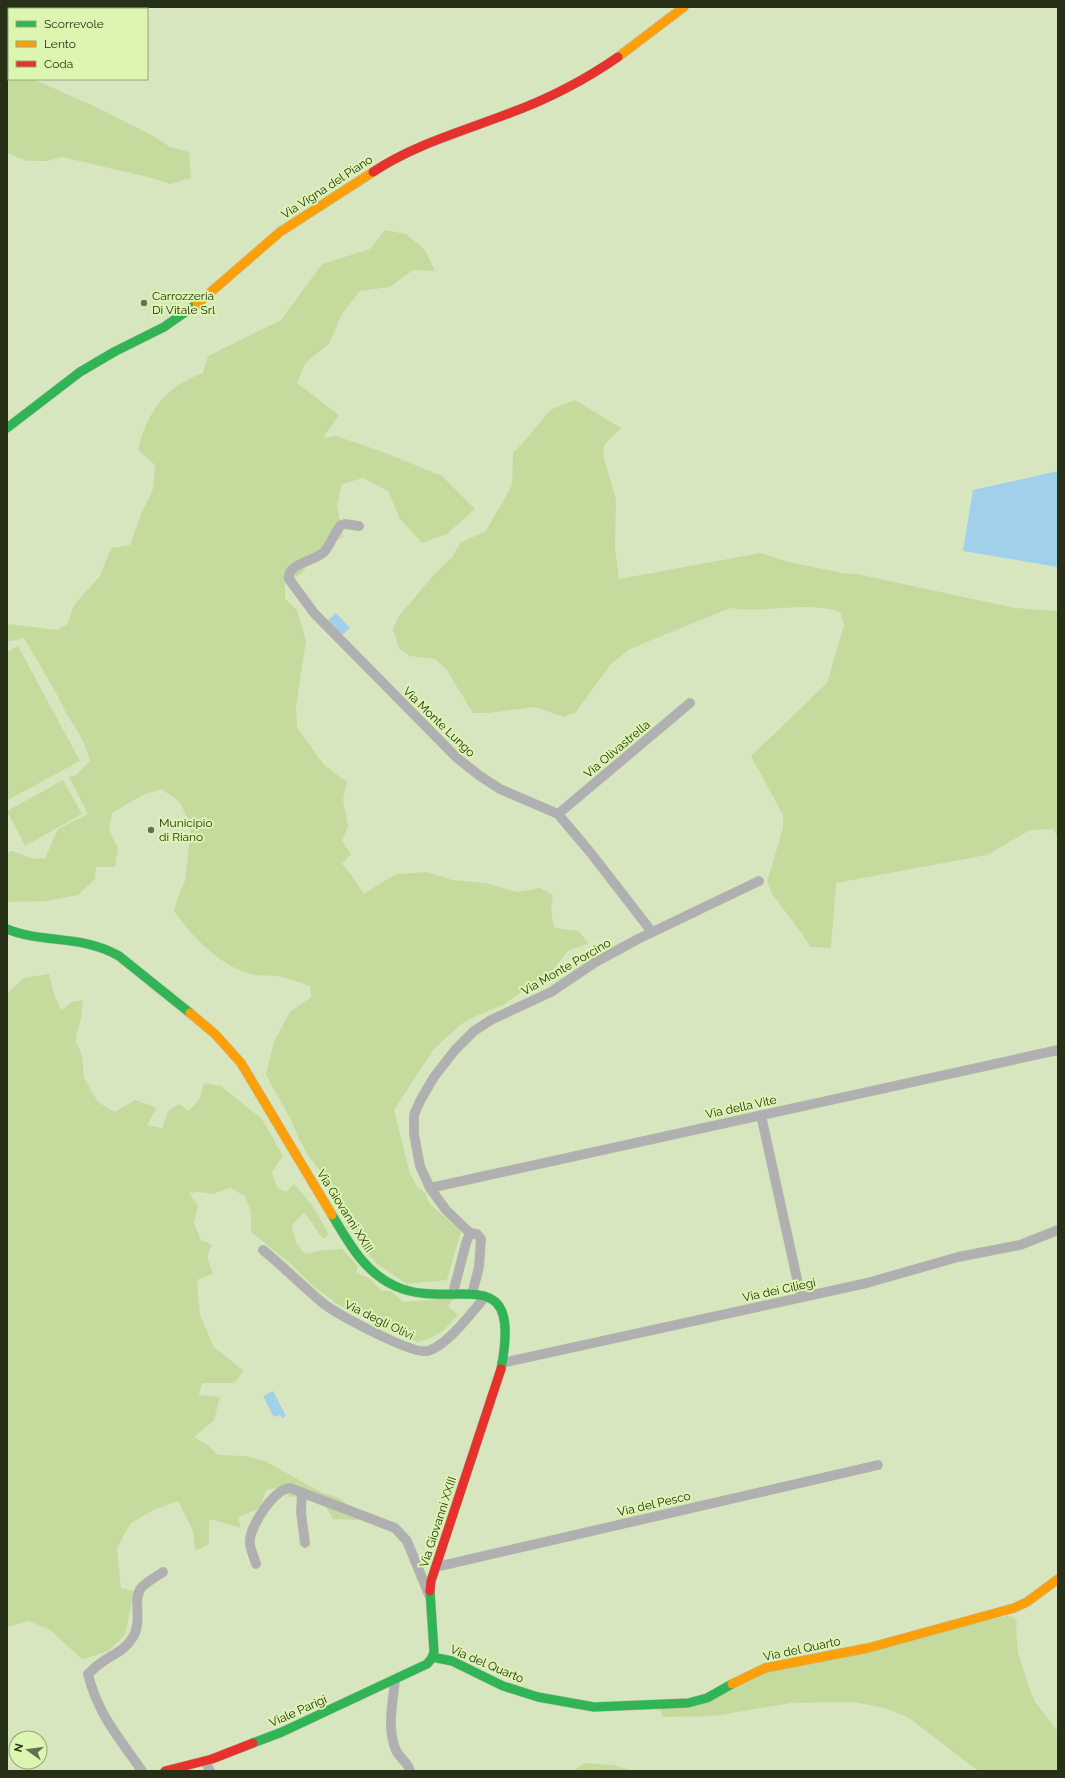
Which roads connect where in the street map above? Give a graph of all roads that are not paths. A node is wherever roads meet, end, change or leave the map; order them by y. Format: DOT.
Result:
graph roads {
  1 [pos="684,7"];
  2 [pos="7,428"];
  3 [pos="359,526"];
  4 [pos="690,703"];
  5 [pos="558,814"];
  6 [pos="759,881"];
  7 [pos="7,929"];
  8 [pos="652,932"];
  9 [pos="18,934"];
  10 [pos="7,937"];
  11 [pos="1058,1050"];
  12 [pos="761,1115"];
  13 [pos="430,1188"];
  14 [pos="1058,1230"];
  15 [pos="470,1234"];
  16 [pos="263,1250"];
  17 [pos="453,1293"];
  18 [pos="472,1294"];
  19 [pos="485,1297"];
  20 [pos="801,1297"];
  21 [pos="502,1363"];
  22 [pos="878,1465"];
  23 [pos="302,1492"];
  24 [pos="305,1544"];
  25 [pos="256,1564"];
  26 [pos="436,1566"];
  27 [pos="163,1572"];
  28 [pos="1058,1579"];
  29 [pos="430,1596"];
  30 [pos="432,1657"];
  31 [pos="395,1680"];
  32 [pos="205,1761"];
  33 [pos="142,1771"];
  34 [pos="165,1771"];
  35 [pos="210,1771"];
  36 [pos="410,1771"];
  1 -- 2 [label="street, Via Vigna del Piano"];
  3 -- 5 [label="street, Via Monte Lungo"];
  4 -- 5 [label="street, Via Olivastrella"];
  5 -- 8 [label="street, Via Monte Lungo"];
  6 -- 8 [label="street, Via Monte Porcino"];
  7 -- 9 [label="street, Via Giovanni XXIII"];
  8 -- 13 [label="street, Via Monte Porcino"];
  9 -- 10 [label="street, Via Giovanni XXIII"];
  9 -- 17 [label="street, Via Giovanni XXIII"];
  11 -- 12 [label="street, Via della Vite"];
  12 -- 13 [label="street, Via della Vite"];
  12 -- 20 [label="street"];
  13 -- 15 [label="street, Via Monte Porcino"];
  14 -- 20 [label="street, Via dei Ciliegi"];
  15 -- 17 [label="street"];
  15 -- 18 [label="street, Via Monte Porcino"];
  16 -- 19 [label="street, Via degli Olivi"];
  17 -- 18 [label="street, Via Giovanni XXIII"];
  18 -- 19 [label="street, Via Giovanni XXIII"];
  19 -- 21 [label="street, Via Giovanni XXIII"];
  20 -- 21 [label="street, Via dei Ciliegi"];
  21 -- 26 [label="street, Via Giovanni XXIII"];
  22 -- 26 [label="street, Via del Pesco"];
  23 -- 24 [label="street"];
  23 -- 25 [label="street"];
  23 -- 29 [label="street"];
  26 -- 29 [label="street, Via Giovanni XXIII"];
  27 -- 33 [label="street"];
  28 -- 30 [label="street, Via del Quarto"];
  29 -- 30 [label="street, Via Giovanni XXIII"];
  30 -- 31 [label="street, Viale Parigi"];
  31 -- 32 [label="street, Viale Parigi"];
  31 -- 36 [label="street"];
  32 -- 34 [label="street, Viale Parigi"];
  32 -- 35 [label="street"];
}
